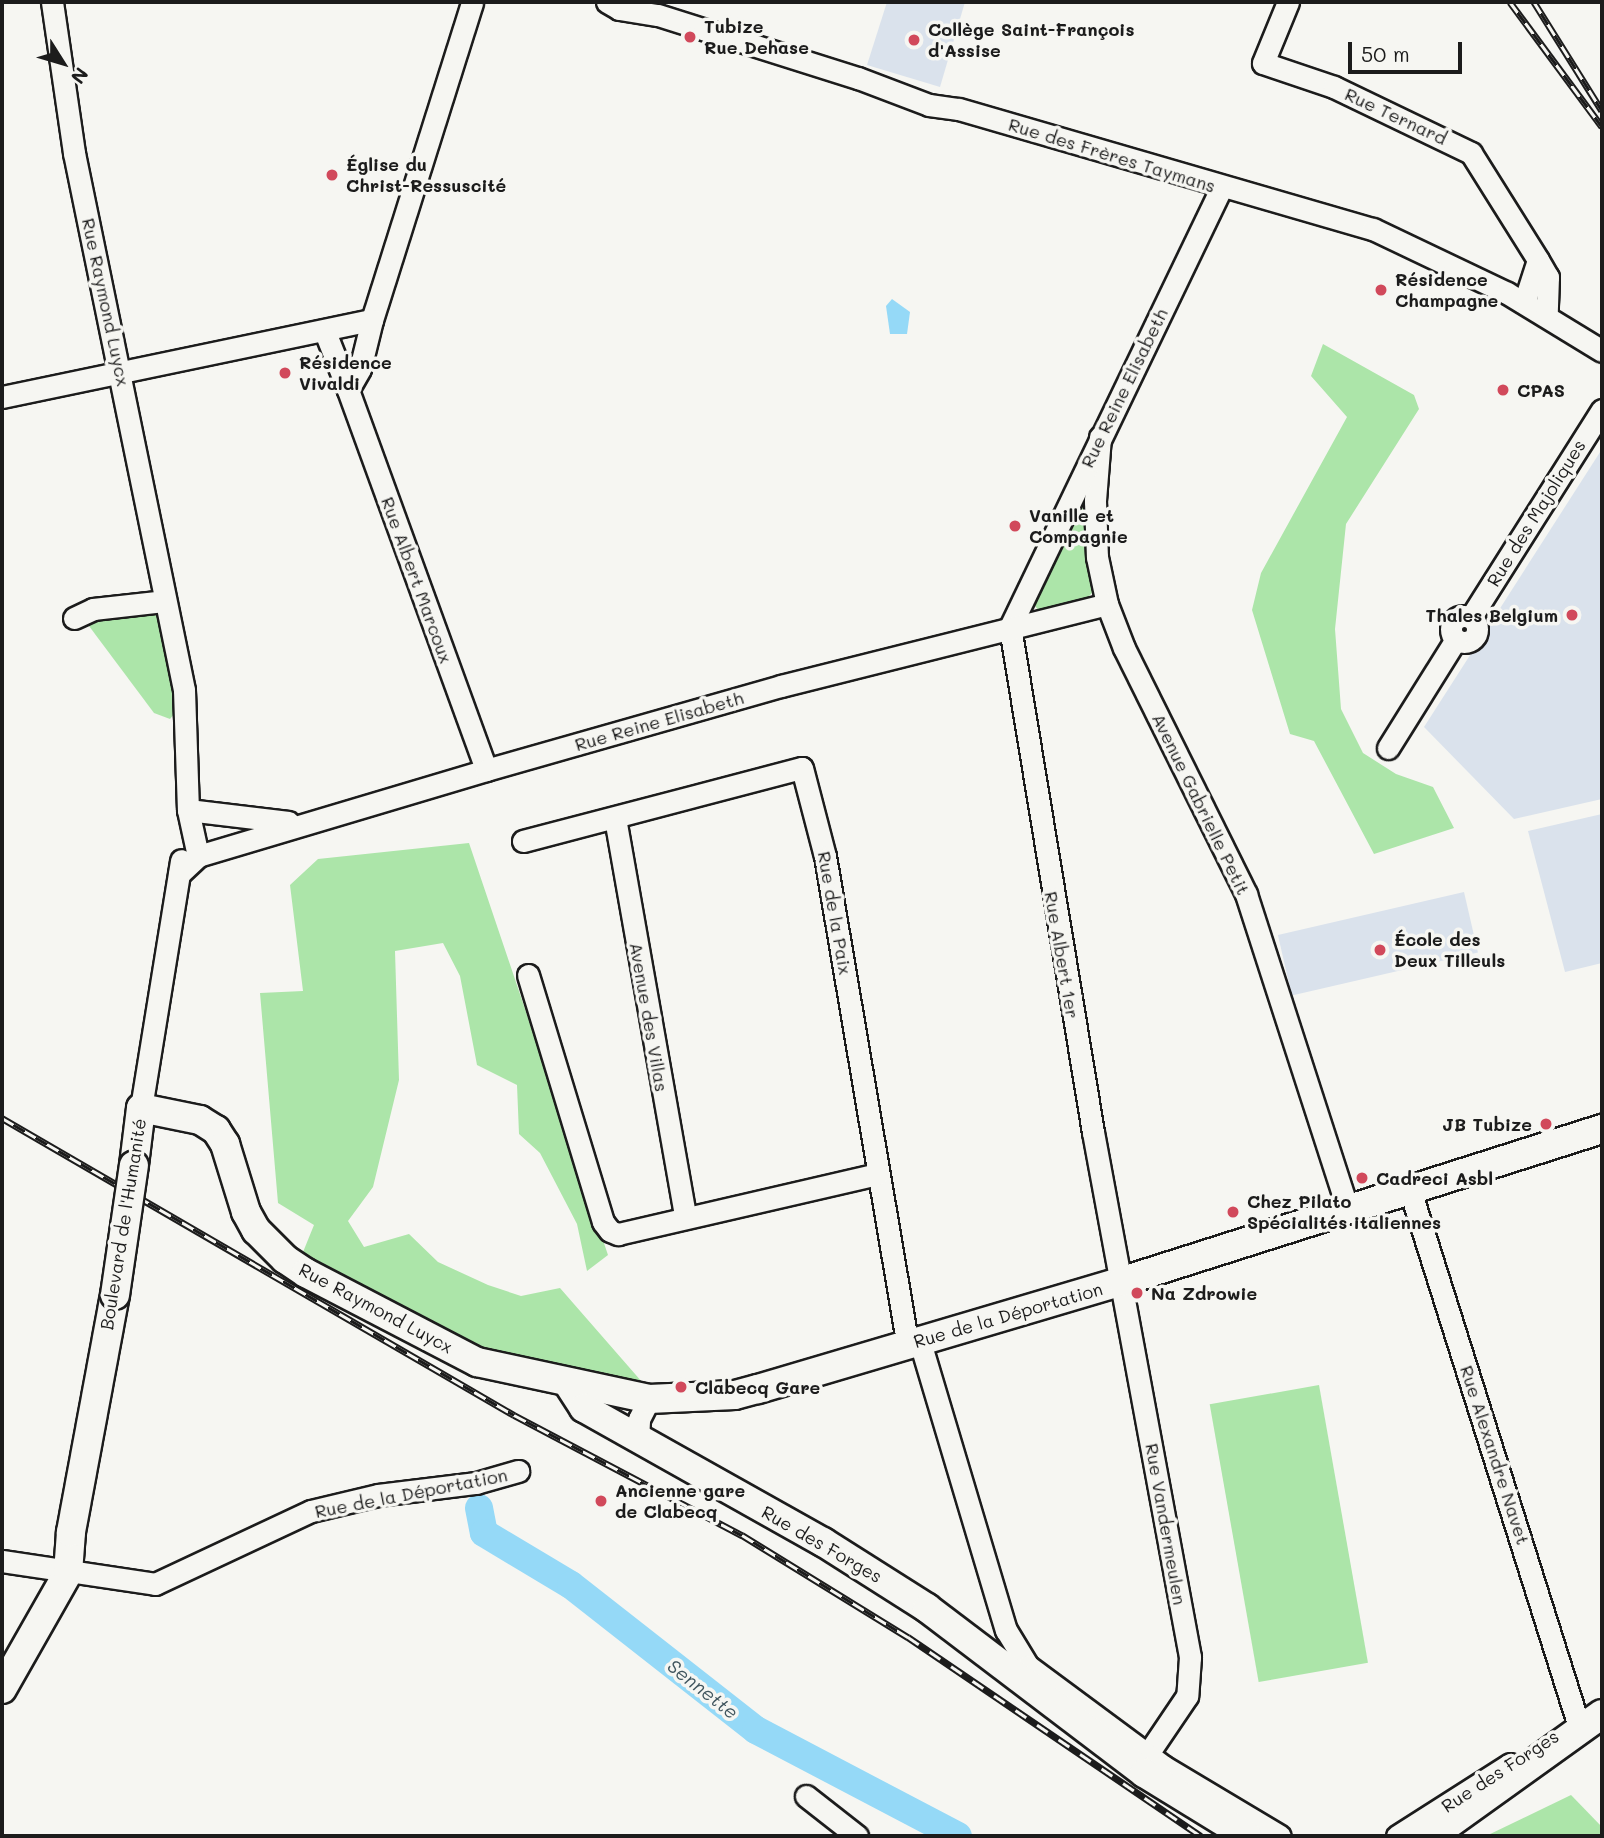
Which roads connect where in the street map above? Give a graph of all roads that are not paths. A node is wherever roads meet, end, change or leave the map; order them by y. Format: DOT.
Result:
graph roads {
  1 [pos="52,2"];
  2 [pos="472,2"];
  3 [pos="607,2"];
  4 [pos="1288,2"];
  5 [pos="660,8"];
  6 [pos="1222,187"];
  7 [pos="1538,260"];
  8 [pos="1524,303"];
  9 [pos="1546,315"];
  10 [pos="372,320"];
  11 [pos="325,332"];
  12 [pos="1602,351"];
  13 [pos="120,373"];
  14 [pos="348,390"];
  15 [pos="2,397"];
  16 [pos="1602,410"];
  17 [pos="1100,437"];
  18 [pos="164,601"];
  19 [pos="1107,604"];
  20 [pos="74,618"];
  21 [pos="1010,627"];
  22 [pos="1388,748"];
  23 [pos="486,770"];
  24 [pos="188,810"];
  25 [pos="615,818"];
  26 [pos="311,822"];
  27 [pos="193,833"];
  28 [pos="523,841"];
  29 [pos="198,856"];
  30 [pos="179,874"];
  31 [pos="528,975"];
  32 [pos="141,1108"];
  33 [pos="1602,1129"];
  34 [pos="878,1174"];
  35 [pos="1410,1190"];
  36 [pos="1348,1209"];
  37 [pos="685,1216"];
  38 [pos="1123,1281"];
  39 [pos="914,1343"];
  40 [pos="567,1382"];
  41 [pos="649,1399"];
  42 [pos="638,1440"];
  43 [pos="518,1471"];
  44 [pos="2,1561"];
  45 [pos="68,1573"];
  46 [pos="999,1663"];
  47 [pos="1028,1666"];
  48 [pos="2,1689"];
  49 [pos="1602,1704"];
  50 [pos="1589,1717"];
  51 [pos="1147,1755"];
  52 [pos="806,1796"];
  53 [pos="857,1836"];
  54 [pos="1247,1836"];
  55 [pos="1280,1836"];
  56 [pos="1397,1836"];
  57 [pos="1432,1836"];
  1 -- 13 [label="street, Rue Raymond Luycx"];
  2 -- 10 [label="street"];
  3 -- 5 [label="street, Rue des Frères Taymans"];
  4 -- 7 [label="street, Rue Ternard"];
  5 -- 6 [label="street, Rue des Frères Taymans"];
  6 -- 8 [label="street, Rue des Frères Taymans"];
  6 -- 17 [label="street, Rue Reine Elisabeth"];
  7 -- 8 [label="street"];
  7 -- 9 [label="street, Rue Ternard"];
  8 -- 9 [label="street, Rue des Frères Taymans"];
  9 -- 12 [label="street, Rue des Frères Taymans"];
  10 -- 11 [label="street"];
  10 -- 14 [label="street"];
  11 -- 13 [label="street"];
  11 -- 14 [label="street, Rue Albert Marcoux"];
  13 -- 15 [label="street"];
  13 -- 18 [label="street, Rue Raymond Luycx"];
  14 -- 23 [label="street, Rue Albert Marcoux"];
  16 -- 22 [label="street, Rue des Majoliques"];
  17 -- 19 [label="street, Avenue Gabrielle Petit"];
  17 -- 21 [label="street, Rue Reine Elisabeth"];
  18 -- 20 [label="street"];
  18 -- 24 [label="street, Rue Raymond Luycx"];
  19 -- 21 [label="street, Rue Reine Elisabeth"];
  19 -- 36 [label="street, Avenue Gabrielle Petit"];
  21 -- 23 [label="street, Rue Reine Elisabeth"];
  21 -- 38 [label="street, Rue Albert 1er"];
  23 -- 26 [label="street, Rue Reine Elisabeth"];
  24 -- 26 [label="street, Rue Reine Elisabeth"];
  24 -- 27 [label="street, Rue Raymond Luycx"];
  25 -- 28 [label="street, Rue de la Paix"];
  25 -- 34 [label="street, Rue de la Paix"];
  25 -- 37 [label="street, Avenue des Villas"];
  26 -- 29 [label="street, Rue Reine Elisabeth"];
  27 -- 29 [label="street, Rue Raymond Luycx"];
  27 -- 30 [label="street, Boulevard de l'Humanité"];
  29 -- 30 [label="street"];
  30 -- 32 [label="street, Boulevard de l'Humanité"];
  31 -- 37 [label="street"];
  32 -- 40 [label="main road, Rue Raymond Luycx"];
  32 -- 45 [label="main road, Boulevard de l'Humanité, bridge"];
  33 -- 35 [label="main road, Rue de la Déportation"];
  34 -- 37 [label="street"];
  34 -- 39 [label="street, Rue de la Paix"];
  35 -- 36 [label="main road, Rue de la Déportation"];
  35 -- 50 [label="street, Rue Alexandre Navet"];
  36 -- 38 [label="main road, Rue de la Déportation"];
  38 -- 39 [label="main road, Rue de la Déportation"];
  38 -- 51 [label="street, Rue Vandermeulen"];
  39 -- 41 [label="main road, Rue de la Déportation"];
  39 -- 47 [label="street"];
  40 -- 41 [label="main road, Rue Raymond Luycx"];
  40 -- 42 [label="main road, Rue des Forges"];
  41 -- 42 [label="street"];
  42 -- 46 [label="main road, Rue des Forges"];
  43 -- 45 [label="street, Rue de la Déportation"];
  44 -- 45 [label="street, Rue de la Déportation"];
  45 -- 48 [label="main road"];
  46 -- 47 [label="street, Rue des Forges"];
  46 -- 54 [label="main road, Rue des Forges"];
  47 -- 51 [label="street"];
  49 -- 50 [label="street, Rue des Forges"];
  50 -- 56 [label="street, Rue des Forges"];
  50 -- 57 [label="main road, Rue des Forges"];
  51 -- 55 [label="street"];
  52 -- 53 [label="street"];
}
